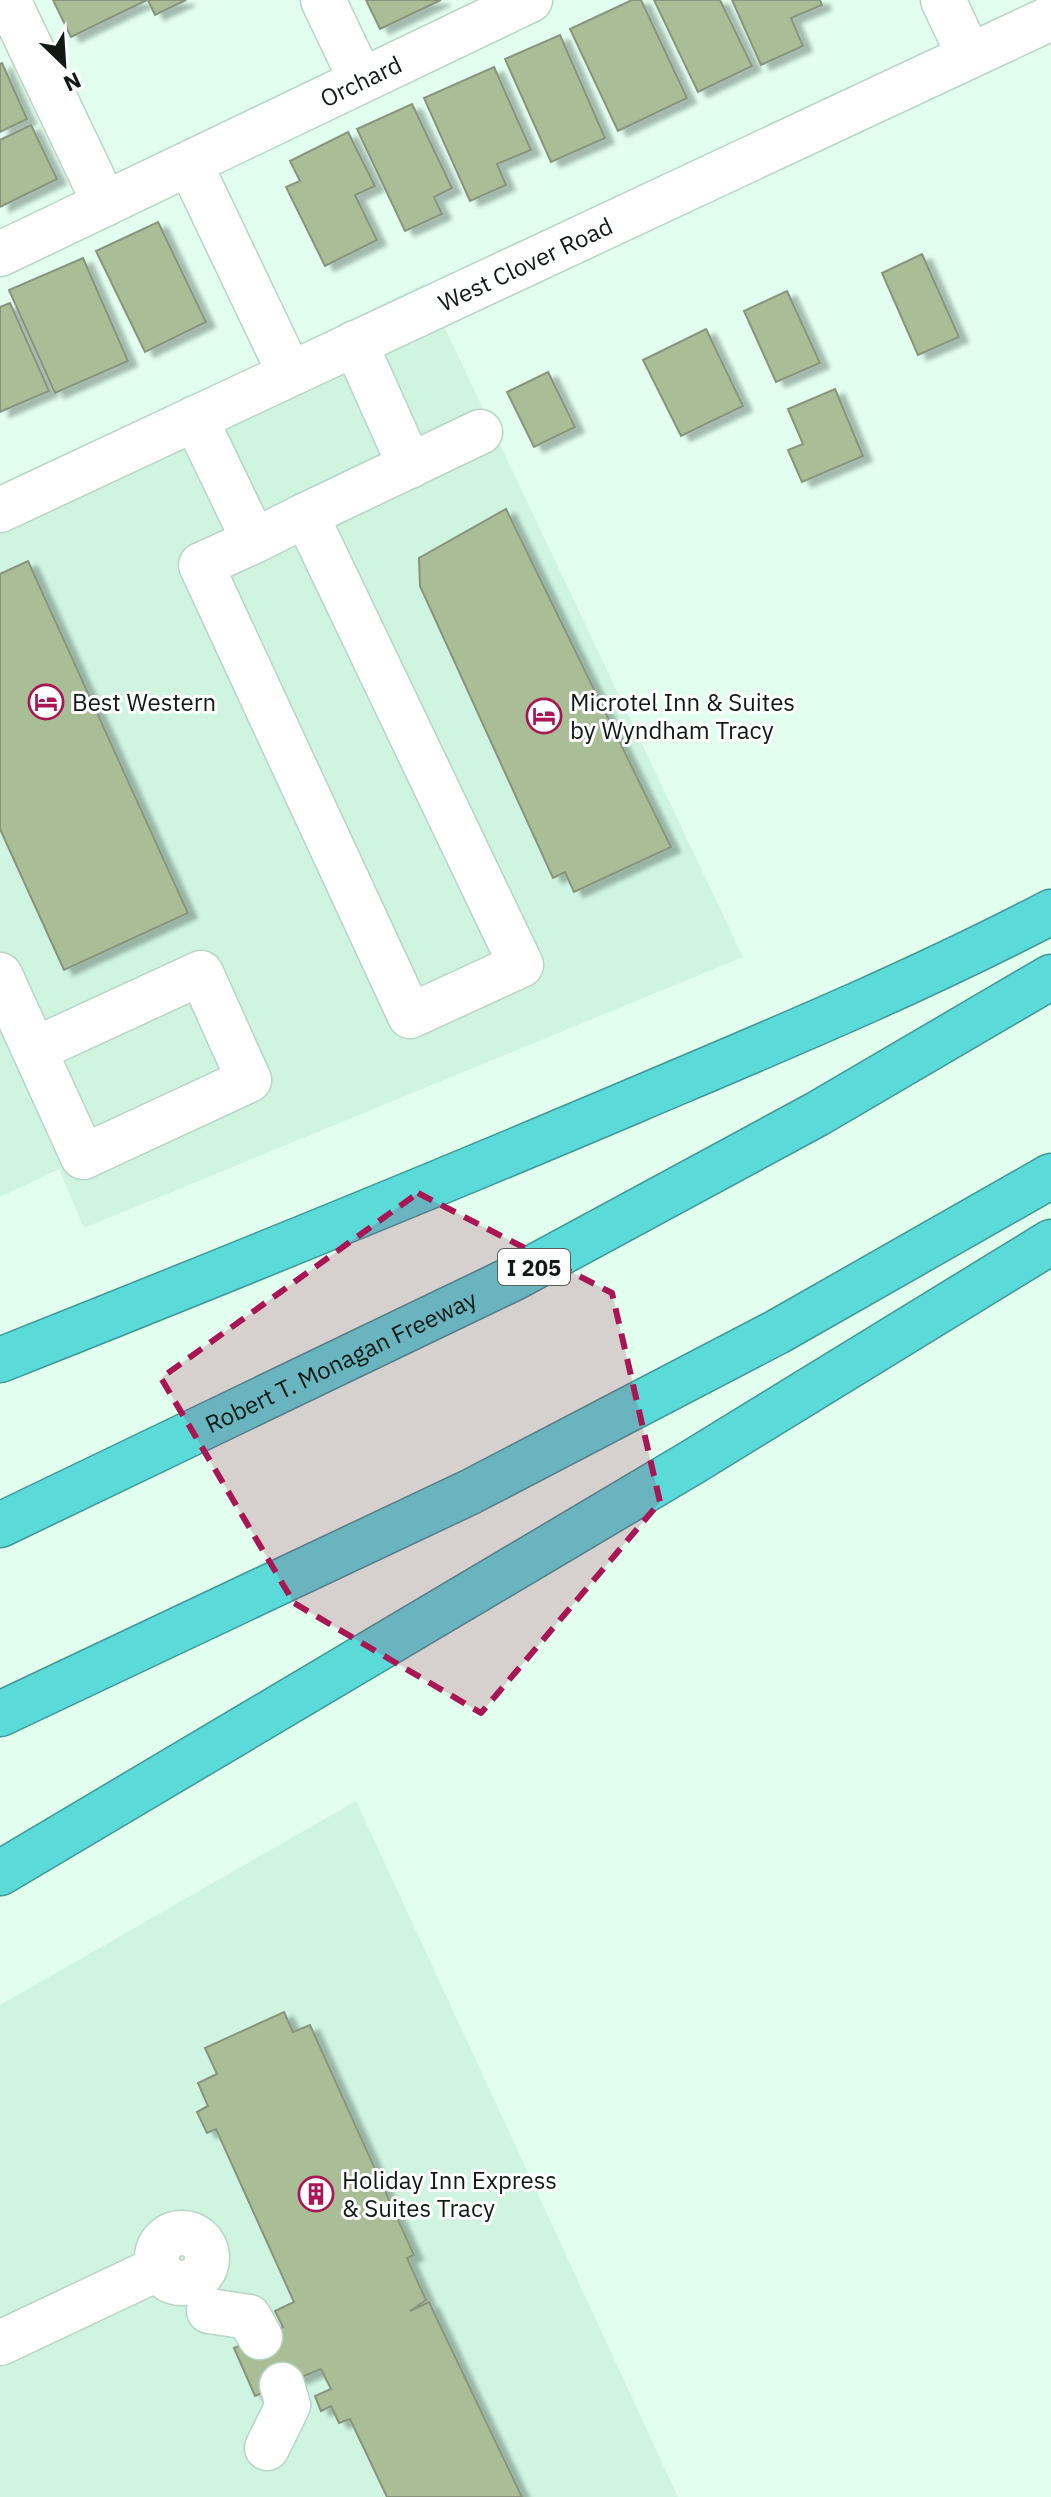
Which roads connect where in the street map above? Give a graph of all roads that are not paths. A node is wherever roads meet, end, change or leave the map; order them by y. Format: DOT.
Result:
graph roads {
  1 [pos="8,0"];
  2 [pos="323,0"];
  3 [pos="530,0"];
  4 [pos="943,0"];
  5 [pos="1051,18"];
  6 [pos="969,55"];
  7 [pos="361,80"];
  8 [pos="190,164"];
  9 [pos="105,204"];
  10 [pos="0,254"];
  11 [pos="355,343"];
  12 [pos="290,374"];
  13 [pos="195,418"];
  14 [pos="480,432"];
  15 [pos="410,466"];
  16 [pos="0,510"];
  17 [pos="306,515"];
  18 [pos="254,541"];
  19 [pos="1051,912"];
  20 [pos="0,975"];
  21 [pos="1051,977"];
  22 [pos="34,1050"];
  23 [pos="1051,1176"];
  24 [pos="1051,1242"];
  25 [pos="0,1360"];
  26 [pos="0,1525"];
  27 [pos="0,1714"];
  28 [pos="0,1873"];
  29 [pos="159,2268"];
  30 [pos="209,2311"];
  31 [pos="260,2337"];
  32 [pos="0,2343"];
  33 [pos="282,2385"];
  34 [pos="267,2448"];
  1 -- 9 [label="street"];
  2 -- 7 [label="street"];
  3 -- 7 [label="street, Orchard"];
  4 -- 6 [label="street"];
  5 -- 6 [label="street, West Clover Road"];
  6 -- 11 [label="street, West Clover Road"];
  7 -- 8 [label="street, Orchard"];
  8 -- 9 [label="street, Orchard"];
  8 -- 12 [label="street"];
  9 -- 10 [label="street, Orchard"];
  11 -- 12 [label="street, West Clover Road"];
  11 -- 15 [label="street"];
  12 -- 13 [label="street, West Clover Road"];
  13 -- 16 [label="street, West Clover Road"];
  13 -- 18 [label="street"];
  14 -- 15 [label="street"];
  15 -- 17 [label="street"];
  17 -- 18 [label="street"];
  17 -- 18 [label="street"];
  19 -- 25 [label="highway"];
  20 -- 22 [label="street"];
  21 -- 26 [label="highway, Robert T. Monagan Freeway / I 205"];
  22 -- 22 [label="street"];
  23 -- 27 [label="highway"];
  24 -- 28 [label="highway"];
  29 -- 32 [label="street"];
  30 -- 31 [label="street"];
  33 -- 34 [label="street"];
}
